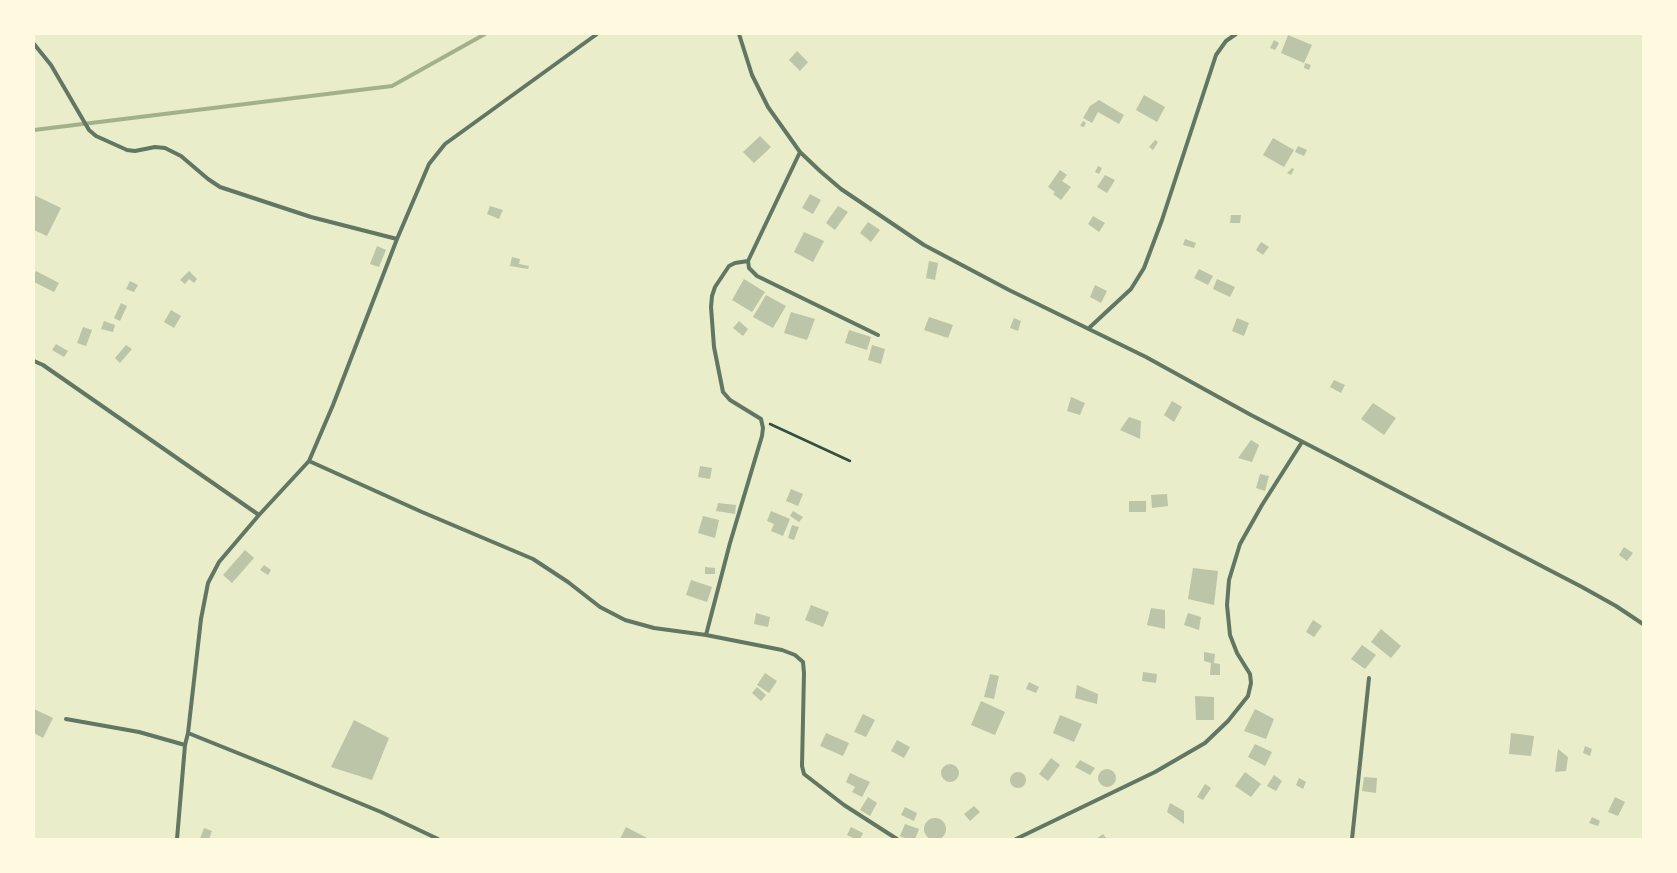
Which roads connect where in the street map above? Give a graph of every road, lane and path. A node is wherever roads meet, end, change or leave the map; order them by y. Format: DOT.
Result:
graph roads {
  1 [pos="596,34"];
  2 [pos="740,34"];
  3 [pos="1236,34"];
  4 [pos="34,44"];
  5 [pos="800,152"];
  6 [pos="397,239"];
  7 [pos="748,261"];
  8 [pos="1089,328"];
  9 [pos="878,335"];
  10 [pos="34,361"];
  11 [pos="761,419"];
  12 [pos="1302,442"];
  13 [pos="309,462"];
  14 [pos="850,462"];
  15 [pos="259,515"];
  16 [pos="1643,624"];
  17 [pos="706,636"];
  18 [pos="1369,678"];
  19 [pos="66,719"];
  20 [pos="188,733"];
  21 [pos="185,745"];
  22 [pos="177,839"];
  23 [pos="438,839"];
  24 [pos="897,839"];
  25 [pos="1016,839"];
  26 [pos="1352,839"];
  1 -- 6 [label="street"];
  2 -- 5 [label="street"];
  3 -- 8 [label="street"];
  4 -- 6 [label="street"];
  5 -- 7 [label="street"];
  5 -- 8 [label="street"];
  6 -- 13 [label="street"];
  7 -- 9 [label="street"];
  7 -- 11 [label="street"];
  8 -- 12 [label="street"];
  10 -- 15 [label="street"];
  11 -- 14 [label="path"];
  11 -- 17 [label="street"];
  12 -- 16 [label="street"];
  12 -- 25 [label="street"];
  13 -- 15 [label="street"];
  13 -- 17 [label="street"];
  15 -- 20 [label="street"];
  17 -- 24 [label="street"];
  18 -- 26 [label="street"];
  19 -- 21 [label="street"];
  20 -- 21 [label="street"];
  20 -- 23 [label="street"];
  21 -- 22 [label="street"];
}
